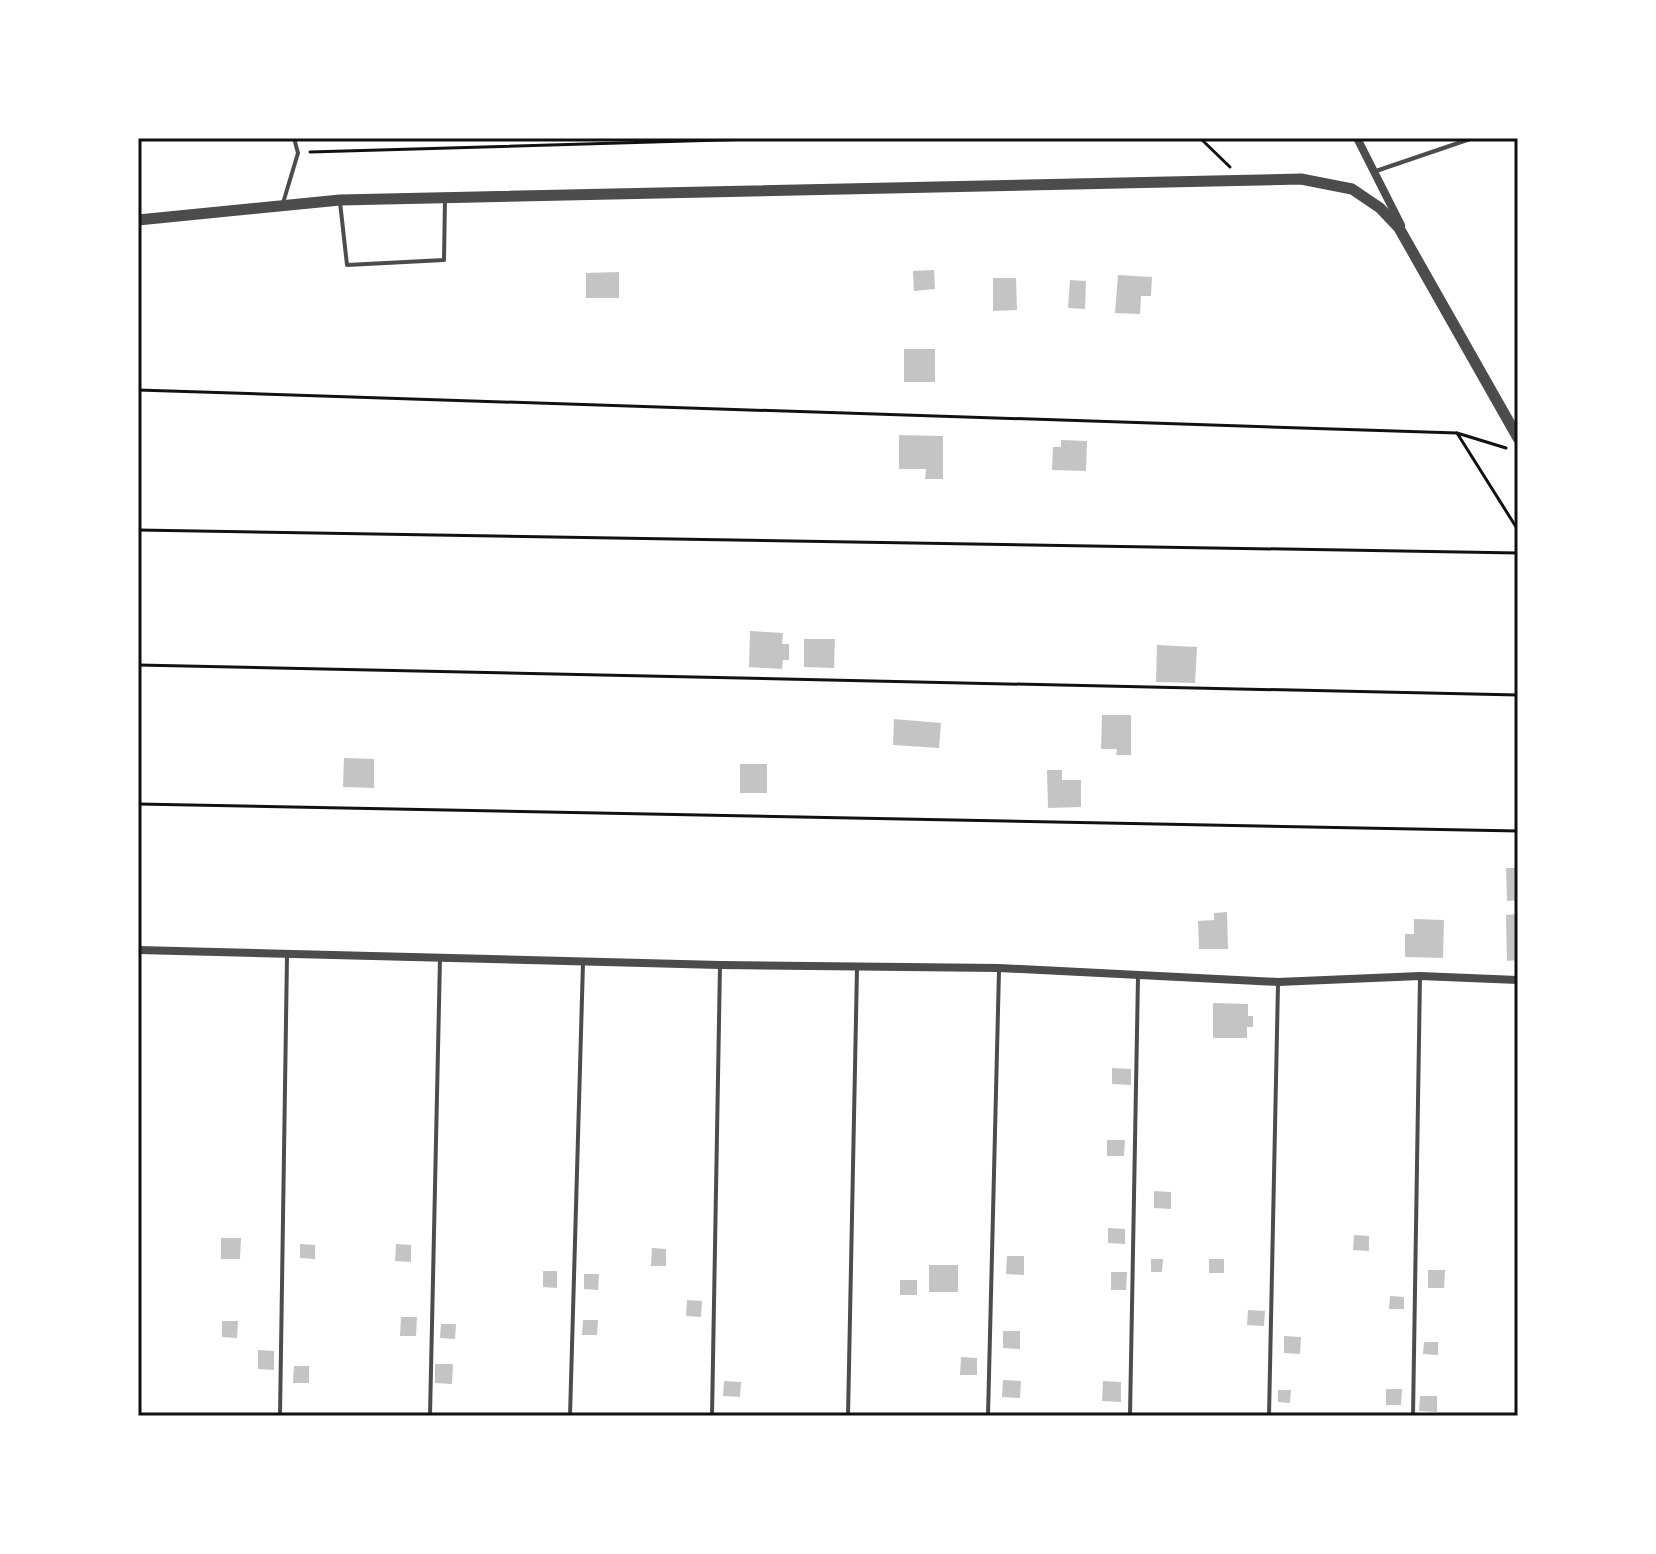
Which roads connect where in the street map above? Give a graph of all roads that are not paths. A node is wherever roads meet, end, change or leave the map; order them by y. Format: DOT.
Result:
graph roads {
  1 [pos="294,138"];
  2 [pos="1357,138"];
  3 [pos="1473,138"];
  4 [pos="1376,171"];
  5 [pos="445,197"];
  6 [pos="340,200"];
  7 [pos="283,203"];
  8 [pos="138,220"];
  9 [pos="1411,244"];
  10 [pos="1513,418"];
  11 [pos="1518,438"];
  12 [pos="138,950"];
  13 [pos="287,956"];
  14 [pos="440,958"];
  15 [pos="583,961"];
  16 [pos="720,965"];
  17 [pos="857,968"];
  18 [pos="999,968"];
  19 [pos="1138,975"];
  20 [pos="1420,976"];
  21 [pos="1518,980"];
  22 [pos="1278,982"];
  23 [pos="280,1416"];
  24 [pos="430,1416"];
  25 [pos="570,1416"];
  26 [pos="712,1416"];
  27 [pos="848,1416"];
  28 [pos="988,1416"];
  29 [pos="1130,1416"];
  30 [pos="1269,1416"];
  31 [pos="1413,1416"];
  1 -- 7 [label="lane"];
  2 -- 4 [label="street"];
  3 -- 4 [label="lane"];
  4 -- 9 [label="street"];
  5 -- 6 [label="street"];
  5 -- 6 [label="lane"];
  5 -- 9 [label="street"];
  6 -- 7 [label="street"];
  7 -- 8 [label="street"];
  9 -- 10 [label="street"];
  10 -- 11 [label="street"];
  12 -- 13 [label="street"];
  13 -- 14 [label="street"];
  13 -- 23 [label="lane"];
  14 -- 15 [label="street"];
  14 -- 24 [label="lane"];
  15 -- 16 [label="street"];
  15 -- 25 [label="lane"];
  16 -- 17 [label="street"];
  16 -- 26 [label="lane"];
  17 -- 18 [label="street"];
  17 -- 27 [label="lane"];
  18 -- 19 [label="street"];
  18 -- 28 [label="lane"];
  19 -- 22 [label="street"];
  19 -- 29 [label="lane"];
  20 -- 21 [label="street"];
  20 -- 22 [label="street"];
  20 -- 31 [label="lane"];
  22 -- 30 [label="lane"];
}
